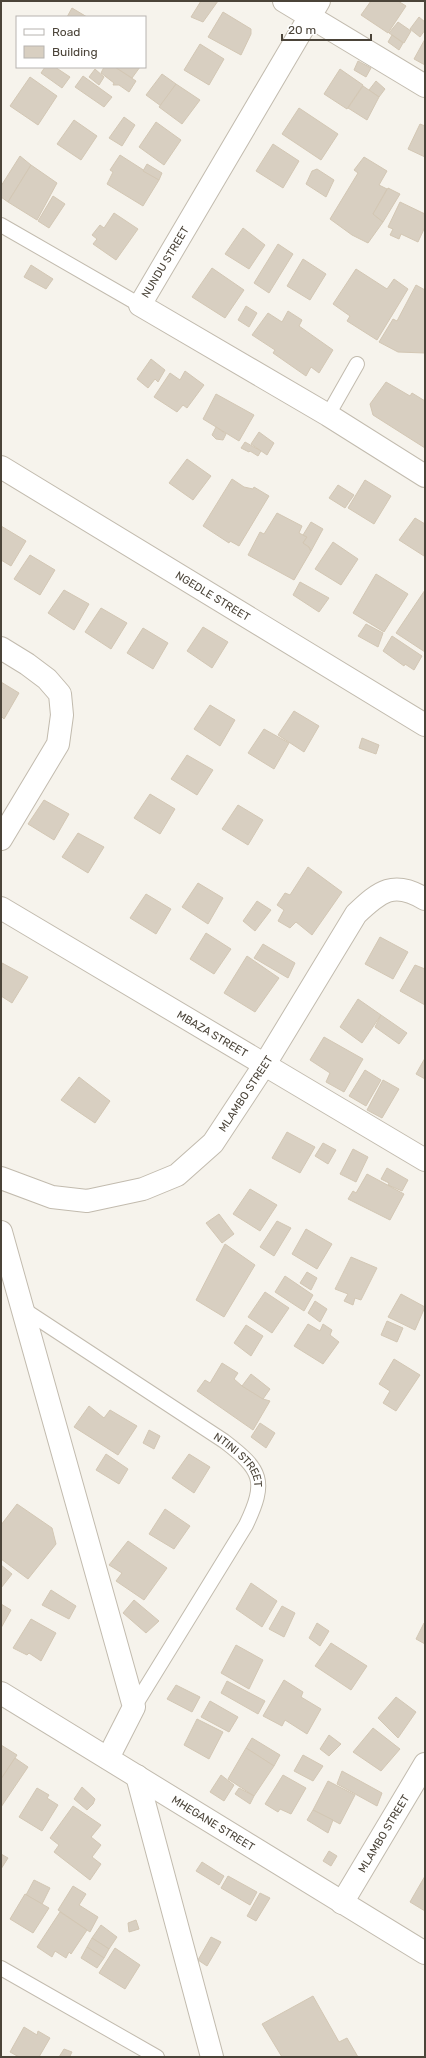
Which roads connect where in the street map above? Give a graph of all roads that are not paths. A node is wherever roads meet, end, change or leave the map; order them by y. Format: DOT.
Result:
graph roads {
  1 [pos="284,1"];
  2 [pos="315,8"];
  3 [pos="425,86"];
  4 [pos="1,225"];
  5 [pos="140,305"];
  6 [pos="357,364"];
  7 [pos="328,415"];
  8 [pos="1,467"];
  9 [pos="425,476"];
  10 [pos="1,648"];
  11 [pos="425,725"];
  12 [pos="1,839"];
  13 [pos="425,899"];
  14 [pos="1,908"];
  15 [pos="265,1064"];
  16 [pos="425,1160"];
  17 [pos="1,1178"];
  18 [pos="1,1232"];
  19 [pos="23,1309"];
  20 [pos="1,1693"];
  21 [pos="134,1707"];
  22 [pos="108,1758"];
  23 [pos="425,1764"];
  24 [pos="136,1776"];
  25 [pos="342,1902"];
  26 [pos="425,1953"];
  27 [pos="1,1968"];
  28 [pos="157,2057"];
  29 [pos="212,2057"];
  1 -- 2 [label="street"];
  2 -- 3 [label="street"];
  2 -- 5 [label="street, NUNDU STREET"];
  4 -- 5 [label="lane"];
  5 -- 7 [label="street, NUNDU STREET"];
  6 -- 7 [label="lane"];
  7 -- 9 [label="street, NUNDU STREET"];
  8 -- 11 [label="street, NGEDLE STREET"];
  10 -- 12 [label="street"];
  13 -- 15 [label="street, MLAMBO STREET"];
  14 -- 15 [label="street, MBAZA STREET"];
  15 -- 16 [label="street, MBAZA STREET"];
  15 -- 17 [label="street, MLAMBO STREET"];
  18 -- 19 [label="street"];
  19 -- 21 [label="street"];
  19 -- 21 [label="lane, NTINI STREET"];
  20 -- 22 [label="street, MHEGANE STREET"];
  21 -- 22 [label="street"];
  22 -- 24 [label="street, MHEGANE STREET"];
  23 -- 25 [label="street, MLAMBO STREET"];
  24 -- 25 [label="street, MHEGANE STREET"];
  24 -- 29 [label="street"];
  25 -- 26 [label="street, MHEGANE STREET"];
  27 -- 28 [label="lane"];
}
